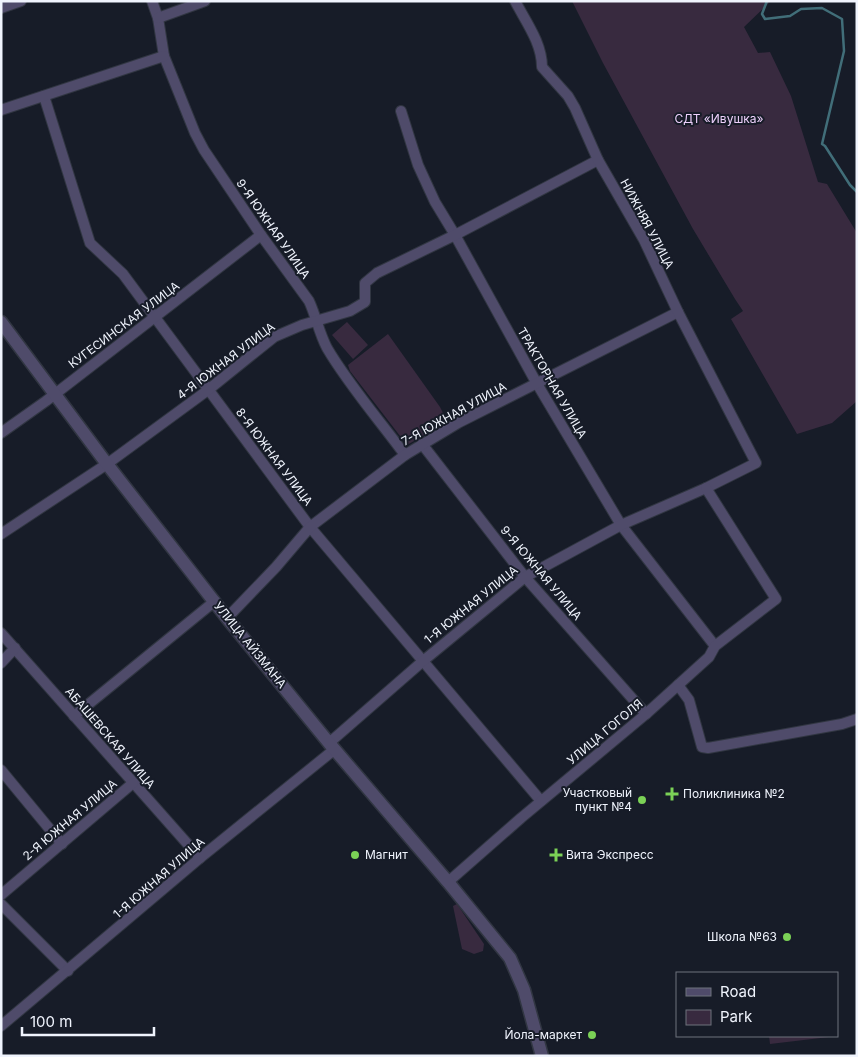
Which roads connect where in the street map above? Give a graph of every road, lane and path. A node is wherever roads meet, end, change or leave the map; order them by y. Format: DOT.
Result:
graph roads {
  1 [pos="21,1"];
  2 [pos="152,1"];
  3 [pos="205,1"];
  4 [pos="515,1"];
  5 [pos="1,8"];
  6 [pos="158,18"];
  7 [pos="164,56"];
  8 [pos="44,96"];
  9 [pos="1,110"];
  10 [pos="401,112"];
  11 [pos="598,160"];
  12 [pos="455,234"];
  13 [pos="261,236"];
  14 [pos="678,312"];
  15 [pos="154,318"];
  16 [pos="317,321"];
  17 [pos="1,322"];
  18 [pos="536,382"];
  19 [pos="208,390"];
  20 [pos="54,394"];
  21 [pos="1,433"];
  22 [pos="422,444"];
  23 [pos="405,455"];
  24 [pos="756,463"];
  25 [pos="106,464"];
  26 [pos="706,488"];
  27 [pos="621,525"];
  28 [pos="310,526"];
  29 [pos="1,534"];
  30 [pos="525,576"];
  31 [pos="215,601"];
  32 [pos="227,618"];
  33 [pos="1,633"];
  34 [pos="715,646"];
  35 [pos="15,648"];
  36 [pos="423,661"];
  37 [pos="1,662"];
  38 [pos="678,685"];
  39 [pos="646,714"];
  40 [pos="74,716"];
  41 [pos="857,719"];
  42 [pos="332,746"];
  43 [pos="1,770"];
  44 [pos="133,783"];
  45 [pos="541,801"];
  46 [pos="62,844"];
  47 [pos="200,858"];
  48 [pos="448,882"];
  49 [pos="1,895"];
  50 [pos="1,904"];
  51 [pos="68,971"];
  52 [pos="1,1026"];
  53 [pos="542,1056"];
  1 -- 5 [label="street"];
  2 -- 6 [label="street, 9-Я ЮЖНАЯ УЛИЦА"];
  3 -- 6 [label="street"];
  4 -- 11 [label="street, НИЖНЯЯ УЛИЦА"];
  6 -- 7 [label="street, 9-Я ЮЖНАЯ УЛИЦА"];
  7 -- 8 [label="street"];
  7 -- 13 [label="street, 9-Я ЮЖНАЯ УЛИЦА"];
  8 -- 9 [label="street"];
  8 -- 15 [label="street, 8-Я ЮЖНАЯ УЛИЦА"];
  10 -- 12 [label="street, ТРАКТОРНАЯ УЛИЦА"];
  11 -- 12 [label="street, 4-Я ЮЖНАЯ УЛИЦА"];
  11 -- 14 [label="street, НИЖНЯЯ УЛИЦА"];
  12 -- 16 [label="street, 4-Я ЮЖНАЯ УЛИЦА"];
  12 -- 18 [label="street, ТРАКТОРНАЯ УЛИЦА"];
  13 -- 15 [label="street, КУГЕСИНСКАЯ УЛИЦА"];
  13 -- 16 [label="street, 9-Я ЮЖНАЯ УЛИЦА"];
  14 -- 18 [label="street, 7-Я ЮЖНАЯ УЛИЦА"];
  14 -- 24 [label="street, НИЖНЯЯ УЛИЦА"];
  15 -- 19 [label="street, 8-Я ЮЖНАЯ УЛИЦА"];
  15 -- 20 [label="street, КУГЕСИНСКАЯ УЛИЦА"];
  16 -- 19 [label="street, 4-Я ЮЖНАЯ УЛИЦА"];
  16 -- 23 [label="street, 9-Я ЮЖНАЯ УЛИЦА"];
  17 -- 20 [label="street, УЛИЦА АЙЗМАНА"];
  18 -- 22 [label="street, 7-Я ЮЖНАЯ УЛИЦА"];
  18 -- 27 [label="street, ТРАКТОРНАЯ УЛИЦА"];
  19 -- 25 [label="street, 4-Я ЮЖНАЯ УЛИЦА"];
  19 -- 28 [label="street, 8-Я ЮЖНАЯ УЛИЦА"];
  20 -- 21 [label="street, КУГЕСИНСКАЯ УЛИЦА"];
  20 -- 25 [label="street, УЛИЦА АЙЗМАНА"];
  22 -- 23 [label="street, 7-Я ЮЖНАЯ УЛИЦА"];
  22 -- 30 [label="street, 9-Я ЮЖНАЯ УЛИЦА"];
  23 -- 28 [label="street, 7-Я ЮЖНАЯ УЛИЦА"];
  24 -- 26 [label="street, 1-Я ЮЖНАЯ УЛИЦА"];
  25 -- 29 [label="street, 4-Я ЮЖНАЯ УЛИЦА"];
  25 -- 31 [label="street, УЛИЦА АЙЗМАНА"];
  26 -- 27 [label="street, 1-Я ЮЖНАЯ УЛИЦА"];
  26 -- 34 [label="street, УЛИЦА ГОГОЛЯ"];
  27 -- 30 [label="street, 1-Я ЮЖНАЯ УЛИЦА"];
  27 -- 34 [label="street, ТРАКТОРНАЯ УЛИЦА"];
  28 -- 32 [label="street, 7-Я ЮЖНАЯ УЛИЦА"];
  28 -- 36 [label="street, 8-Я ЮЖНАЯ УЛИЦА"];
  30 -- 36 [label="street, 1-Я ЮЖНАЯ УЛИЦА"];
  30 -- 39 [label="street, 9-Я ЮЖНАЯ УЛИЦА"];
  31 -- 32 [label="street, УЛИЦА АЙЗМАНА"];
  31 -- 40 [label="street"];
  32 -- 42 [label="street, УЛИЦА АЙЗМАНА"];
  33 -- 35 [label="street, АБАШЕВСКАЯ УЛИЦА"];
  34 -- 38 [label="street, УЛИЦА ГОГОЛЯ"];
  35 -- 37 [label="street"];
  35 -- 40 [label="street, АБАШЕВСКАЯ УЛИЦА"];
  36 -- 42 [label="street, 1-Я ЮЖНАЯ УЛИЦА"];
  36 -- 45 [label="street, 8-Я ЮЖНАЯ УЛИЦА"];
  38 -- 39 [label="street, УЛИЦА ГОГОЛЯ"];
  38 -- 41 [label="street"];
  39 -- 45 [label="street, УЛИЦА ГОГОЛЯ"];
  40 -- 44 [label="street, АБАШЕВСКАЯ УЛИЦА"];
  42 -- 47 [label="street, 1-Я ЮЖНАЯ УЛИЦА"];
  42 -- 48 [label="street, УЛИЦА АЙЗМАНА"];
  43 -- 46 [label="street"];
  44 -- 46 [label="street, 2-Я ЮЖНАЯ УЛИЦА"];
  44 -- 47 [label="street, АБАШЕВСКАЯ УЛИЦА"];
  45 -- 48 [label="street, УЛИЦА ГОГОЛЯ"];
  46 -- 49 [label="street, 2-Я ЮЖНАЯ УЛИЦА"];
  47 -- 51 [label="street, 1-Я ЮЖНАЯ УЛИЦА"];
  48 -- 53 [label="street, УЛИЦА АЙЗМАНА"];
  50 -- 51 [label="street"];
  51 -- 52 [label="street, 1-Я ЮЖНАЯ УЛИЦА"];
}
